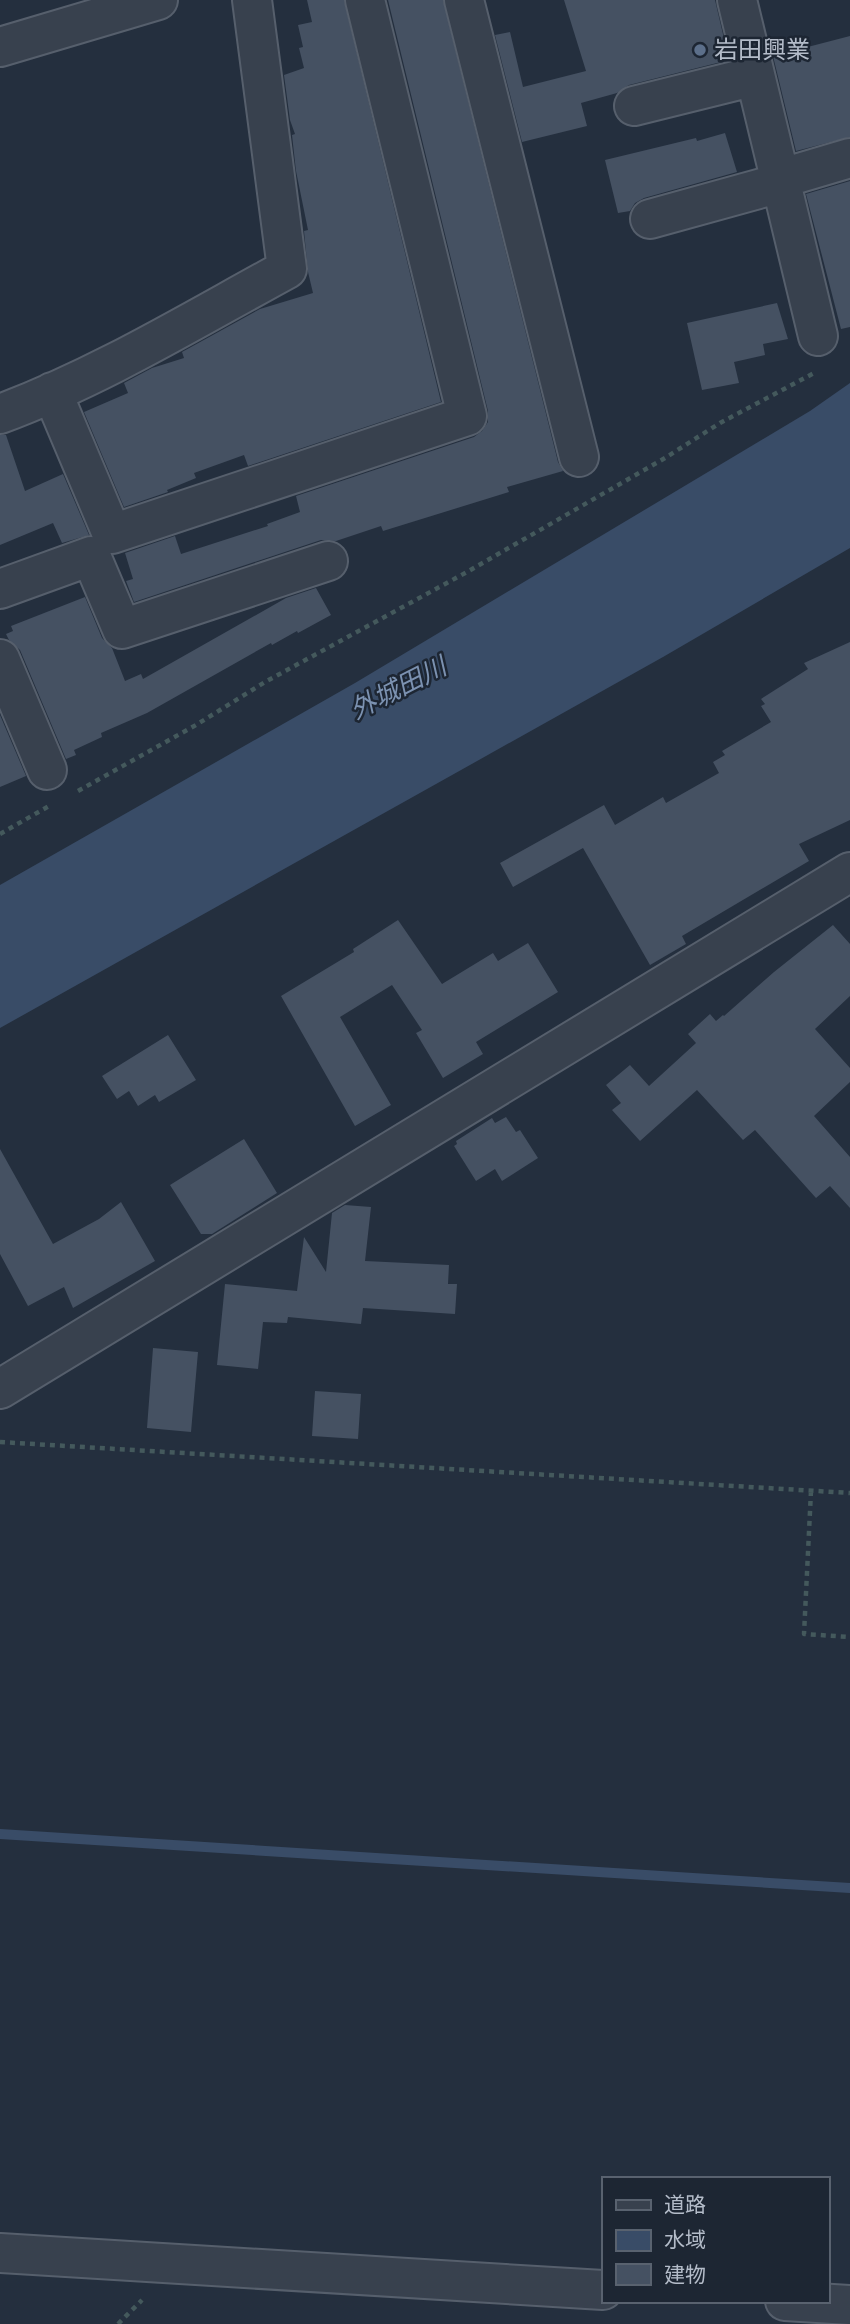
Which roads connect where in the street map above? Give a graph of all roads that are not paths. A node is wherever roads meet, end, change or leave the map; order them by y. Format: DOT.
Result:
graph roads {
  1 [pos="252,0"];
  2 [pos="365,0"];
  3 [pos="464,0"];
  4 [pos="737,0"];
  5 [pos="140,2"];
  6 [pos="0,47"];
  7 [pos="755,76"];
  8 [pos="634,106"];
  9 [pos="850,158"];
  10 [pos="780,181"];
  11 [pos="650,219"];
  12 [pos="821,352"];
  13 [pos="52,392"];
  14 [pos="0,414"];
  15 [pos="579,457"];
  16 [pos="328,561"];
  17 [pos="0,589"];
  18 [pos="0,659"];
  19 [pos="57,789"];
  20 [pos="850,872"];
  21 [pos="0,1389"];
  22 [pos="0,2253"];
  23 [pos="602,2290"];
  24 [pos="818,2303"];
  25 [pos="850,2305"];
  1 -- 13 [label="street"];
  2 -- 13 [label="street"];
  3 -- 15 [label="street"];
  4 -- 7 [label="street"];
  5 -- 6 [label="street"];
  7 -- 8 [label="street"];
  7 -- 10 [label="street"];
  9 -- 10 [label="street"];
  10 -- 11 [label="street"];
  10 -- 12 [label="street"];
  13 -- 14 [label="street"];
  16 -- 17 [label="street"];
  18 -- 19 [label="street"];
  20 -- 21 [label="street"];
  22 -- 23 [label="street"];
  24 -- 25 [label="street"];
}
